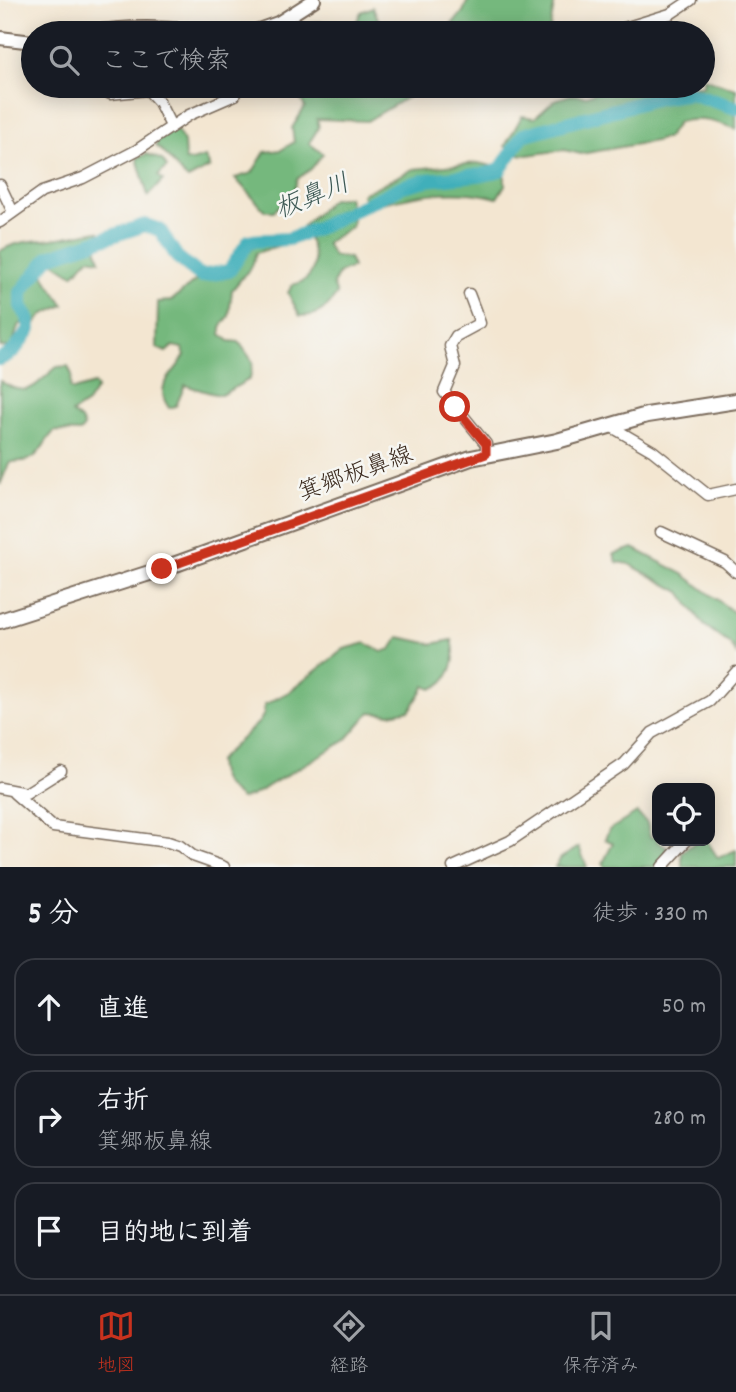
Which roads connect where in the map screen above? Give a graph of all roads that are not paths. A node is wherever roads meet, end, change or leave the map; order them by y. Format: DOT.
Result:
graph roads {
  1 [pos="314,0"];
  2 [pos="691,0"];
  3 [pos="281,21"];
  4 [pos="647,21"];
  5 [pos="0,38"];
  6 [pos="21,41"];
  7 [pos="155,98"];
  8 [pos="229,98"];
  9 [pos="171,126"];
  10 [pos="0,185"];
  11 [pos="13,212"];
  12 [pos="0,222"];
  13 [pos="469,295"];
  14 [pos="736,401"];
  15 [pos="610,426"];
  16 [pos="486,454"];
  17 [pos="736,489"];
  18 [pos="661,532"];
  19 [pos="736,572"];
  20 [pos="0,621"];
  21 [pos="736,672"];
  22 [pos="61,771"];
  23 [pos="0,788"];
  24 [pos="14,793"];
  25 [pos="681,846"];
  26 [pos="223,867"];
  27 [pos="453,867"];
  28 [pos="662,867"];
  1 -- 3 [label="street"];
  2 -- 4 [label="street"];
  5 -- 6 [label="street"];
  7 -- 9 [label="street"];
  8 -- 9 [label="street"];
  9 -- 11 [label="street"];
  10 -- 11 [label="street"];
  11 -- 12 [label="street"];
  13 -- 16 [label="street"];
  14 -- 15 [label="main road, 箕郷板鼻線"];
  15 -- 16 [label="main road, 箕郷板鼻線"];
  15 -- 17 [label="street"];
  16 -- 20 [label="main road, 箕郷板鼻線"];
  18 -- 19 [label="street"];
  21 -- 27 [label="street"];
  22 -- 24 [label="street"];
  23 -- 24 [label="street"];
  24 -- 26 [label="street"];
  25 -- 28 [label="street"];
}
